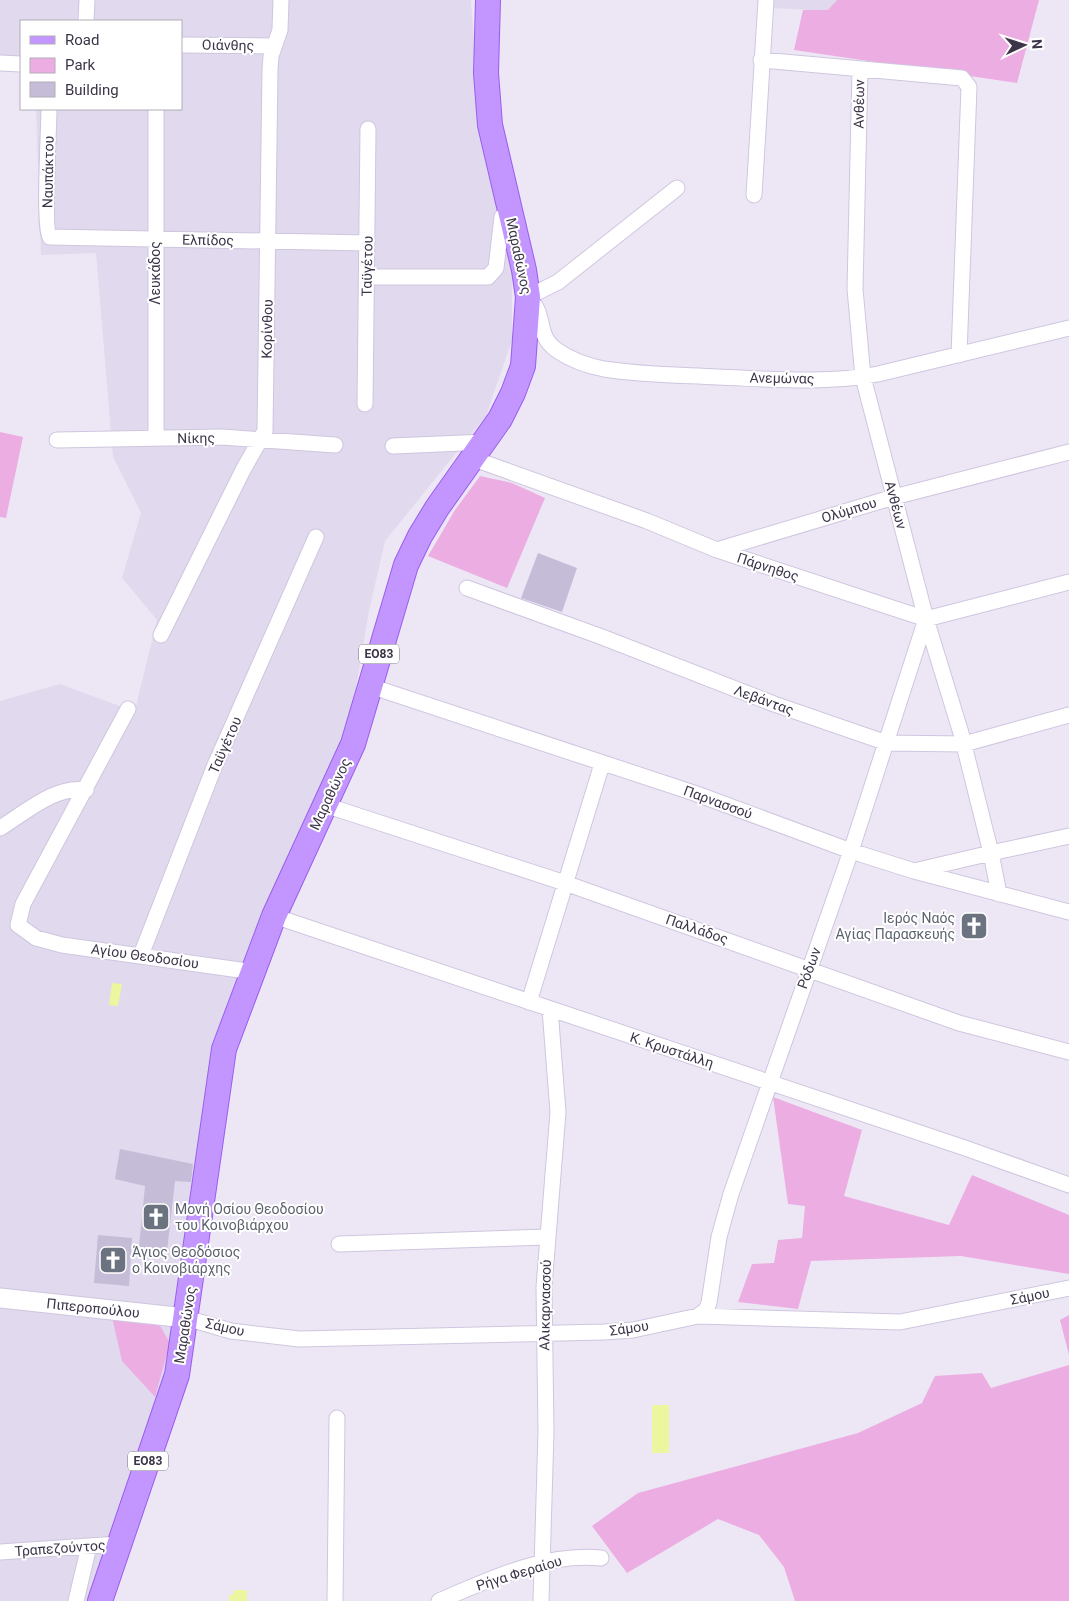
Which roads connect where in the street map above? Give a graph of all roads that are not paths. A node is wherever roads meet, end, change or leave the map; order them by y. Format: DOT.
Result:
graph roads {
  1 [pos="87,0"];
  2 [pos="281,0"];
  3 [pos="488,0"];
  4 [pos="766,0"];
  5 [pos="86,20"];
  6 [pos="182,45"];
  7 [pos="274,46"];
  8 [pos="761,60"];
  9 [pos="0,63"];
  10 [pos="20,64"];
  11 [pos="860,69"];
  12 [pos="49,110"];
  13 [pos="156,110"];
  14 [pos="368,129"];
  15 [pos="677,188"];
  16 [pos="754,195"];
  17 [pos="510,213"];
  18 [pos="48,236"];
  19 [pos="155,239"];
  20 [pos="268,242"];
  21 [pos="367,243"];
  22 [pos="367,277"];
  23 [pos="528,297"];
  24 [pos="1069,328"];
  25 [pos="959,355"];
  26 [pos="863,377"];
  27 [pos="365,404"];
  28 [pos="156,438"];
  29 [pos="57,440"];
  30 [pos="262,440"];
  31 [pos="335,444"];
  32 [pos="393,446"];
  33 [pos="480,450"];
  34 [pos="1069,452"];
  35 [pos="894,497"];
  36 [pos="316,537"];
  37 [pos="717,550"];
  38 [pos="1069,582"];
  39 [pos="468,588"];
  40 [pos="926,619"];
  41 [pos="161,634"];
  42 [pos="370,686"];
  43 [pos="128,709"];
  44 [pos="1069,715"];
  45 [pos="888,743"];
  46 [pos="964,744"];
  47 [pos="602,764"];
  48 [pos="86,790"];
  49 [pos="325,805"];
  50 [pos="0,828"];
  51 [pos="1069,836"];
  52 [pos="851,851"];
  53 [pos="991,853"];
  54 [pos="914,871"];
  55 [pos="565,883"];
  56 [pos="999,894"];
  57 [pos="1069,912"];
  58 [pos="274,916"];
  59 [pos="141,955"];
  60 [pos="808,967"];
  61 [pos="254,972"];
  62 [pos="529,1002"];
  63 [pos="550,1009"];
  64 [pos="1069,1052"];
  65 [pos="768,1082"];
  66 [pos="1067,1180"];
  67 [pos="547,1237"];
  68 [pos="339,1244"];
  69 [pos="1069,1288"];
  70 [pos="0,1298"];
  71 [pos="698,1316"];
  72 [pos="186,1318"];
  73 [pos="543,1333"];
  74 [pos="337,1418"];
  75 [pos="119,1544"];
  76 [pos="89,1546"];
  77 [pos="0,1552"];
  78 [pos="601,1558"];
  79 [pos="543,1564"];
  80 [pos="76,1601"];
  81 [pos="100,1601"];
  82 [pos="335,1601"];
  83 [pos="439,1601"];
  84 [pos="541,1601"];
  1 -- 5 [label="street"];
  2 -- 7 [label="street, Κορίνθου"];
  3 -- 17 [label="main road, Μαραθώνος / ΕΟ83"];
  4 -- 8 [label="street"];
  6 -- 7 [label="street, Οιάνθης"];
  7 -- 20 [label="street, Κορίνθου"];
  8 -- 11 [label="street"];
  8 -- 16 [label="street"];
  9 -- 10 [label="street"];
  11 -- 25 [label="street"];
  11 -- 26 [label="street, Ανθέων"];
  12 -- 18 [label="street, Ναυπάκτου"];
  13 -- 19 [label="street, Λευκάδος"];
  14 -- 21 [label="street, Ταϋγέτου"];
  15 -- 23 [label="street"];
  17 -- 22 [label="street"];
  17 -- 23 [label="main road, Μαραθώνος / ΕΟ83"];
  18 -- 19 [label="street, Ελπίδος"];
  19 -- 20 [label="street, Ελπίδος"];
  19 -- 28 [label="street, Λευκάδος"];
  20 -- 21 [label="street, Ελπίδος"];
  20 -- 30 [label="street, Κορίνθου"];
  21 -- 22 [label="street, Ταϋγέτου"];
  22 -- 27 [label="street, Ταϋγέτου"];
  23 -- 26 [label="street, Ανεμώνας"];
  23 -- 33 [label="main road, Μαραθώνος / ΕΟ83"];
  24 -- 25 [label="street, Ανεμώνας"];
  25 -- 26 [label="street, Ανεμώνας"];
  26 -- 35 [label="street, Ανθέων"];
  28 -- 29 [label="street, Νίκης"];
  28 -- 30 [label="street, Νίκης"];
  30 -- 31 [label="street, Νίκης"];
  30 -- 41 [label="street, Κορίνθου"];
  32 -- 33 [label="street"];
  33 -- 37 [label="street, Πάρνηθος"];
  33 -- 42 [label="main road, Μαραθώνος / ΕΟ83"];
  34 -- 35 [label="street, Ολύμπου"];
  35 -- 37 [label="street, Ολύμπου"];
  35 -- 40 [label="street, Ανθέων"];
  36 -- 59 [label="street, Ταϋγέτου"];
  37 -- 40 [label="street, Πάρνηθος"];
  38 -- 40 [label="street"];
  39 -- 45 [label="street, Λεβάντας"];
  40 -- 45 [label="street, Ρόδων"];
  40 -- 46 [label="street, Ανθέων"];
  42 -- 47 [label="street, Παρνασσού"];
  42 -- 49 [label="main road, Μαραθώνος / ΕΟ83"];
  43 -- 48 [label="street"];
  44 -- 46 [label="street, Λεβάντας"];
  45 -- 46 [label="street, Λεβάντας"];
  45 -- 52 [label="street, Ρόδων"];
  46 -- 53 [label="street, Ανθέων"];
  47 -- 52 [label="street, Παρνασσού"];
  47 -- 55 [label="street"];
  48 -- 50 [label="street"];
  48 -- 59 [label="street, Αγίου Θεοδοσίου"];
  49 -- 55 [label="street, Παλλάδος"];
  49 -- 58 [label="main road, Μαραθώνος / ΕΟ83"];
  51 -- 53 [label="street"];
  52 -- 54 [label="street, Παρνασσού"];
  52 -- 60 [label="street, Ρόδων"];
  53 -- 54 [label="street"];
  53 -- 56 [label="street, Ανθέων"];
  54 -- 56 [label="street, Παρνασσού"];
  55 -- 60 [label="street, Παλλάδος"];
  55 -- 62 [label="street"];
  56 -- 57 [label="street, Παρνασσού"];
  58 -- 61 [label="main road, Μαραθώνος / ΕΟ83"];
  58 -- 62 [label="street, Κ. Κρυστάλλη"];
  59 -- 61 [label="street, Αγίου Θεοδοσίου"];
  60 -- 64 [label="street, Παλλάδος"];
  60 -- 65 [label="street, Ρόδων"];
  61 -- 72 [label="main road, Μαραθώνος / ΕΟ83"];
  62 -- 63 [label="street, Κ. Κρυστάλλη"];
  63 -- 65 [label="street, Κ. Κρυστάλλη"];
  63 -- 67 [label="street, Αλικαρνασσού"];
  65 -- 66 [label="street, Κ. Κρυστάλλη"];
  65 -- 71 [label="street, Ρόδων"];
  67 -- 68 [label="street"];
  67 -- 73 [label="street, Αλικαρνασσού"];
  69 -- 71 [label="street, Σάμου"];
  70 -- 72 [label="street, Πιπεροπούλου"];
  71 -- 73 [label="street, Σάμου"];
  72 -- 73 [label="street, Σάμου"];
  72 -- 75 [label="main road, Μαραθώνος / ΕΟ83"];
  73 -- 79 [label="street, Αλικαρνασσού"];
  74 -- 82 [label="street"];
  75 -- 76 [label="street, Τραπεζούντος"];
  75 -- 81 [label="main road, Μαραθώνος / ΕΟ83"];
  76 -- 77 [label="street, Τραπεζούντος"];
  76 -- 80 [label="street"];
  78 -- 79 [label="street, Ρήγα Φεραίου"];
  79 -- 83 [label="street, Ρήγα Φεραίου"];
  79 -- 84 [label="street, Αλικαρνασσού"];
}
